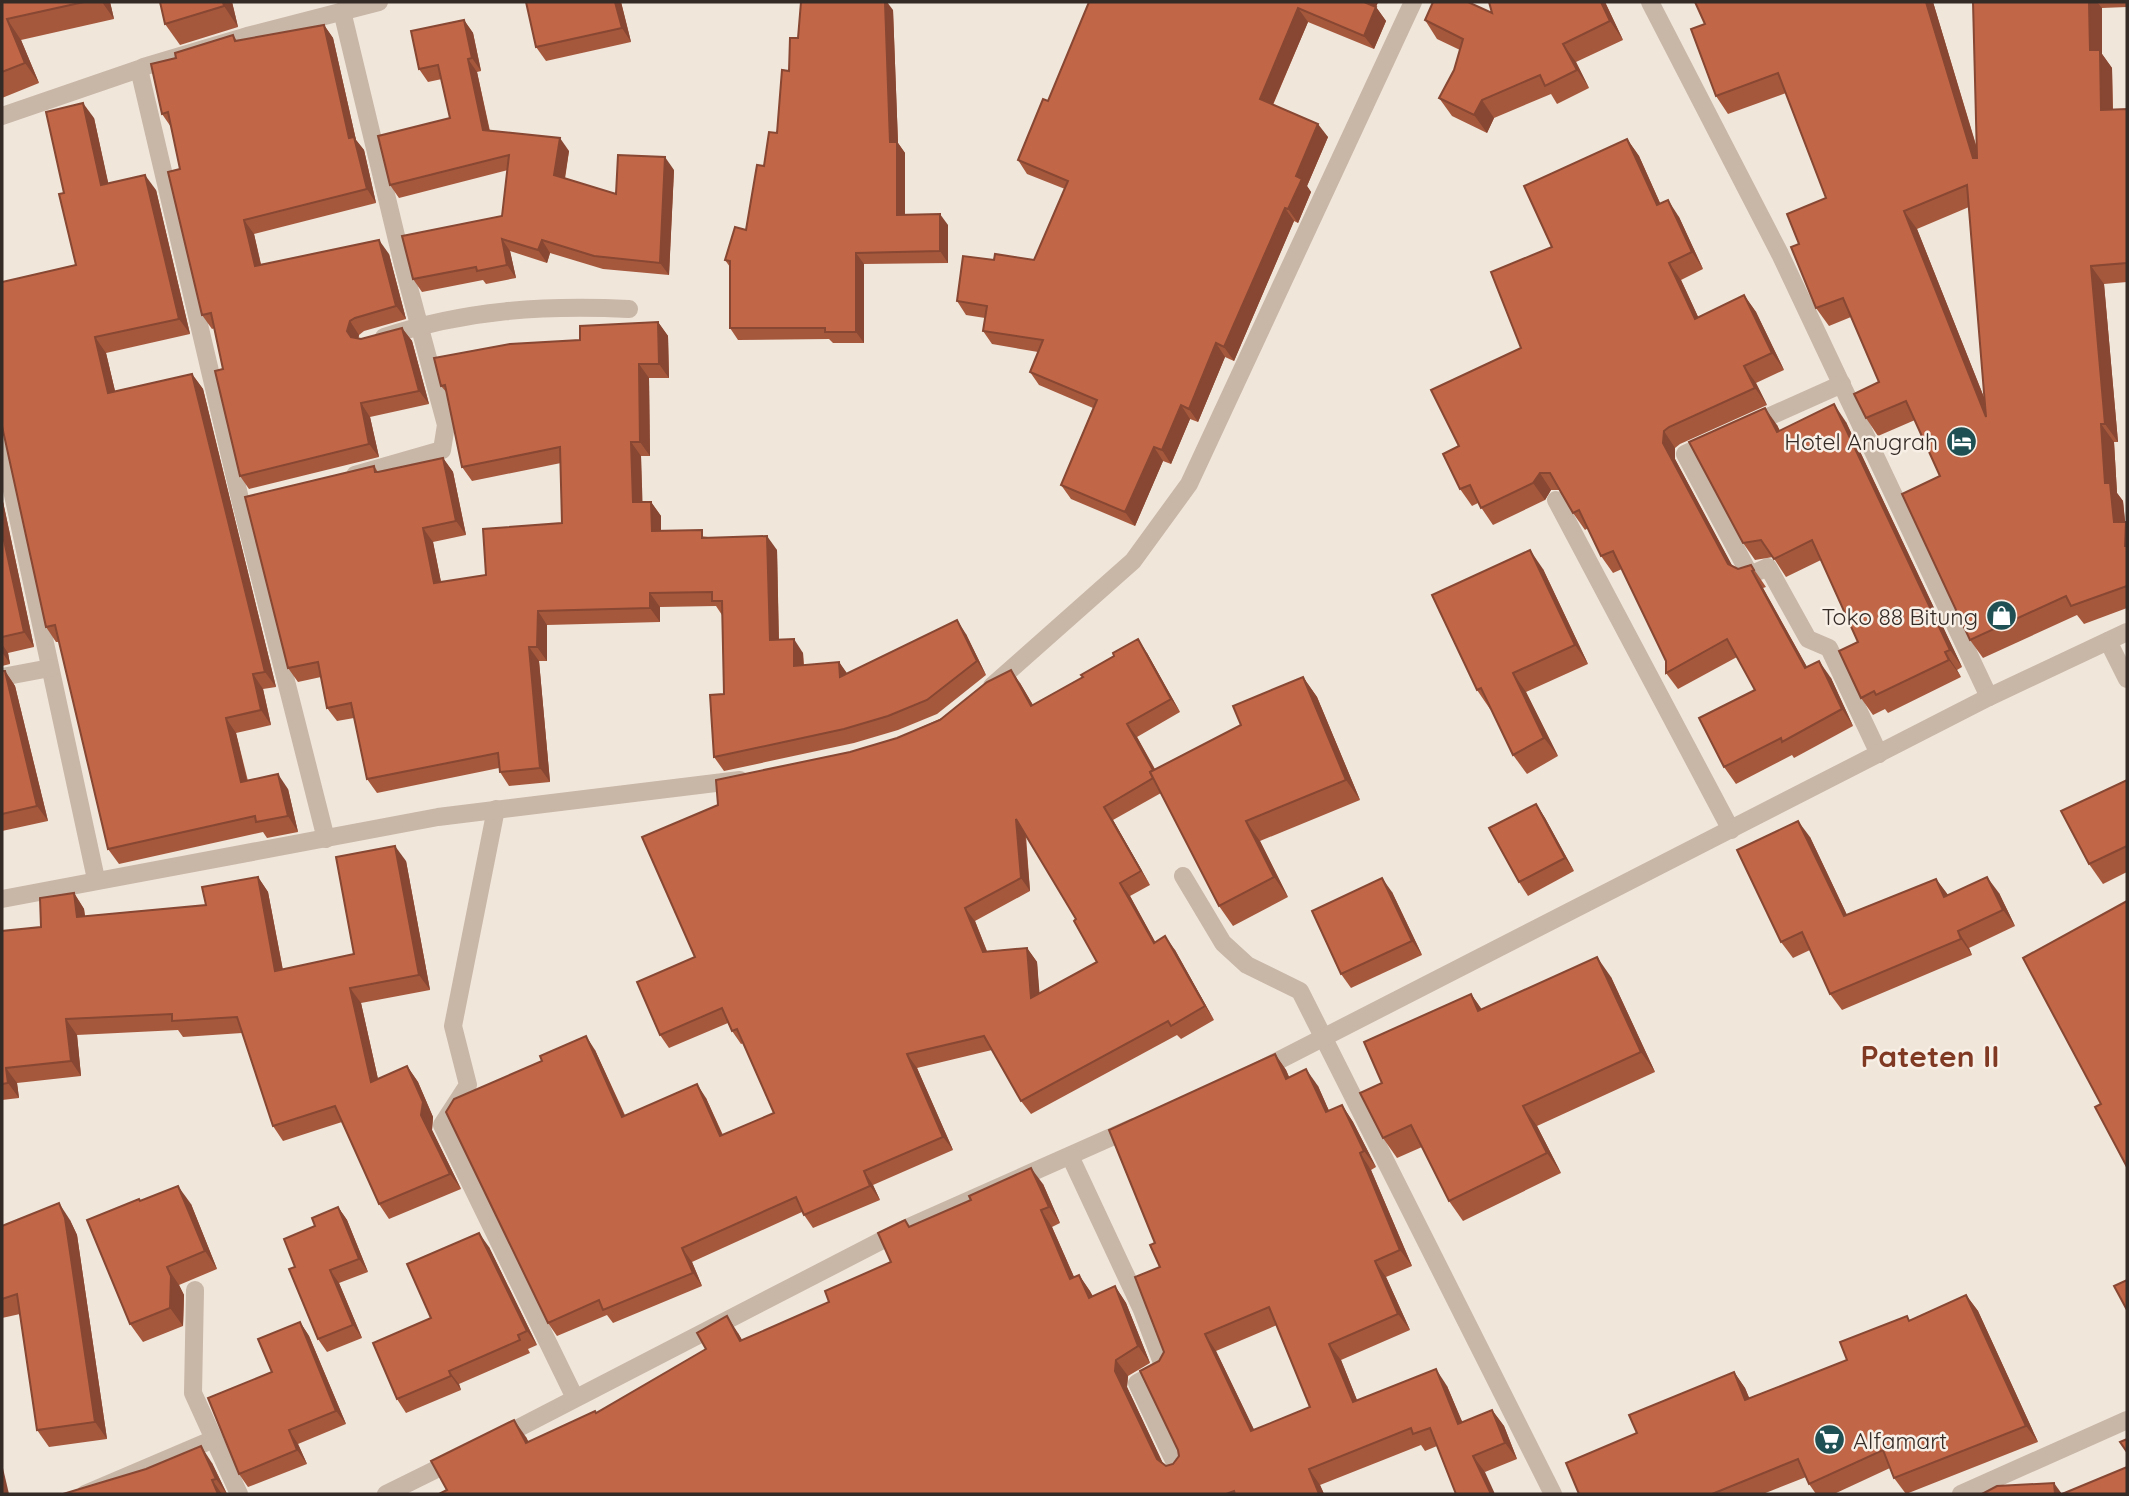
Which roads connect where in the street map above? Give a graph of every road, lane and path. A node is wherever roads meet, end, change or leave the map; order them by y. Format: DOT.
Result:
graph roads {
  1 [pos="375,2"];
  2 [pos="1413,2"];
  3 [pos="1650,2"];
  4 [pos="342,11"];
  5 [pos="139,69"];
  6 [pos="2,116"];
  7 [pos="629,309"];
  8 [pos="420,325"];
  9 [pos="368,342"];
  10 [pos="1842,384"];
  11 [pos="2,444"];
  12 [pos="344,478"];
  13 [pos="1556,500"];
  14 [pos="2127,632"];
  15 [pos="2108,641"];
  16 [pos="50,668"];
  17 [pos="2,677"];
  18 [pos="2127,679"];
  19 [pos="983,694"];
  20 [pos="1989,697"];
  21 [pos="1879,754"];
  22 [pos="753,777"];
  23 [pos="496,809"];
  24 [pos="1731,830"];
  25 [pos="326,839"];
  26 [pos="1183,876"];
  27 [pos="96,879"];
  28 [pos="2,899"];
  29 [pos="1322,1039"];
  30 [pos="1242,1079"];
  31 [pos="1156,1118"];
  32 [pos="1070,1156"];
  33 [pos="195,1290"];
  34 [pos="575,1398"];
  35 [pos="2127,1420"];
  36 [pos="214,1439"];
  37 [pos="1179,1471"];
  38 [pos="85,1494"];
  39 [pos="239,1494"];
  40 [pos="386,1494"];
  41 [pos="1553,1494"];
  42 [pos="1961,1494"];
  1 -- 4 [label="street"];
  2 -- 19 [label="street"];
  3 -- 10 [label="street"];
  4 -- 5 [label="street"];
  4 -- 8 [label="street"];
  5 -- 6 [label="street"];
  5 -- 25 [label="street"];
  7 -- 8 [label="street"];
  8 -- 9 [label="street"];
  8 -- 12 [label="street"];
  10 -- 20 [label="street"];
  10 -- 21 [label="street"];
  11 -- 16 [label="street"];
  13 -- 24 [label="street"];
  14 -- 15 [label="street"];
  15 -- 18 [label="street"];
  15 -- 20 [label="street"];
  16 -- 17 [label="street"];
  16 -- 27 [label="street"];
  20 -- 21 [label="street"];
  21 -- 24 [label="street"];
  22 -- 23 [label="street"];
  23 -- 25 [label="street"];
  23 -- 34 [label="street"];
  24 -- 29 [label="street"];
  25 -- 27 [label="street"];
  26 -- 29 [label="street"];
  27 -- 28 [label="street"];
  29 -- 30 [label="street"];
  29 -- 41 [label="street"];
  31 -- 32 [label="street"];
  32 -- 34 [label="street"];
  32 -- 37 [label="street"];
  33 -- 36 [label="street"];
  34 -- 40 [label="street"];
  35 -- 42 [label="street"];
  36 -- 38 [label="street"];
  36 -- 39 [label="street"];
}
